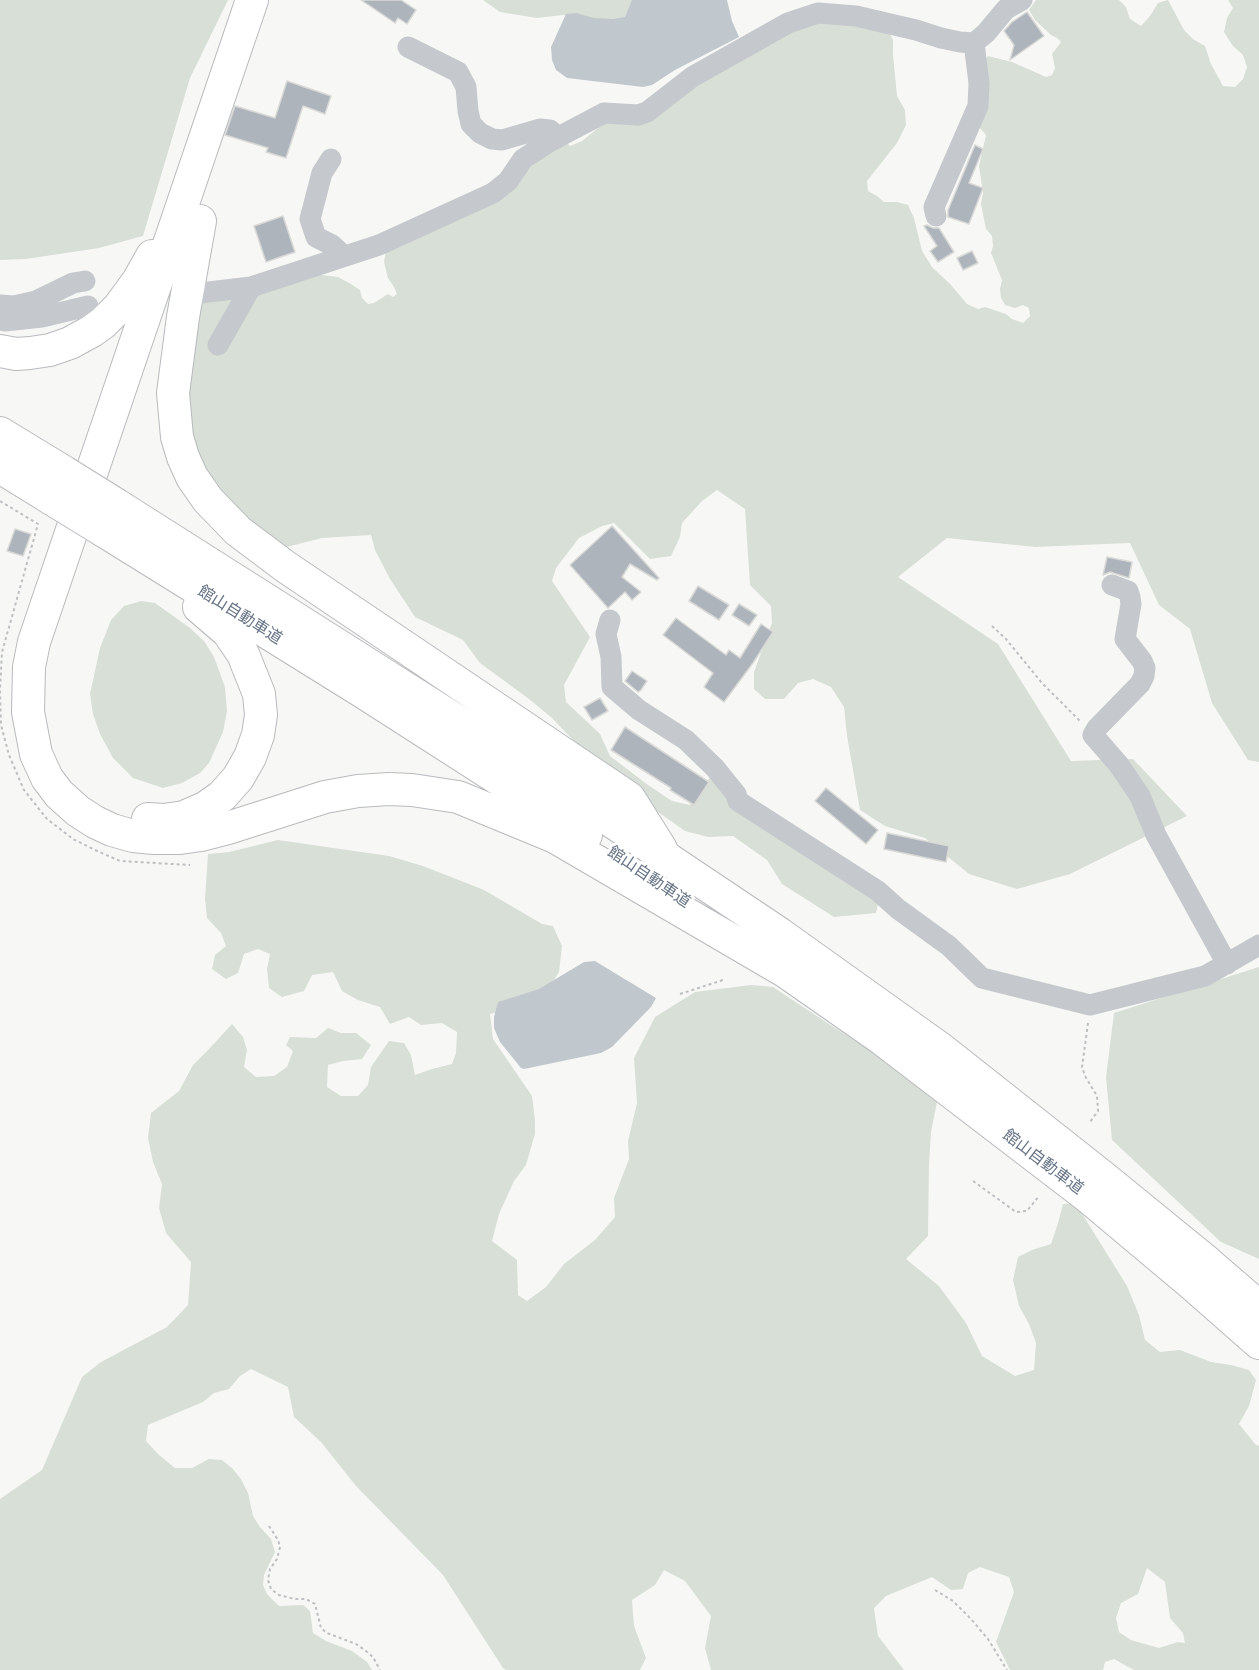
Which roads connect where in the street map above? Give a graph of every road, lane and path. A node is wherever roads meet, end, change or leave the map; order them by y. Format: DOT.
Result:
graph roads {
  1 [pos="252,0"];
  2 [pos="273,0"];
  3 [pos="1022,0"];
  4 [pos="974,43"];
  5 [pos="408,47"];
  6 [pos="557,137"];
  7 [pos="331,159"];
  8 [pos="936,216"];
  9 [pos="190,217"];
  10 [pos="344,256"];
  11 [pos="86,281"];
  12 [pos="252,286"];
  13 [pos="200,294"];
  14 [pos="0,305"];
  15 [pos="88,306"];
  16 [pos="0,320"];
  17 [pos="218,345"];
  18 [pos="0,351"];
  19 [pos="0,433"];
  20 [pos="0,467"];
  21 [pos="58,485"];
  22 [pos="111,518"];
  23 [pos="167,570"];
  24 [pos="1112,585"];
  25 [pos="610,620"];
  26 [pos="992,626"];
  27 [pos="1093,735"];
  28 [pos="666,857"];
  29 [pos="1259,945"];
  30 [pos="1227,964"];
  31 [pos="793,976"];
  32 [pos="723,980"];
  33 [pos="680,994"];
  34 [pos="1090,1005"];
  35 [pos="1090,1122"];
  36 [pos="973,1181"];
  37 [pos="1039,1196"];
  38 [pos="1259,1307"];
  39 [pos="1259,1343"];
  40 [pos="269,1526"];
  41 [pos="935,1590"];
  42 [pos="380,1670"];
  43 [pos="1007,1670"];
  1 -- 9 [label="highway"];
  2 -- 9 [label="highway"];
  3 -- 4 [label="street"];
  4 -- 6 [label="street"];
  4 -- 8 [label="street"];
  5 -- 6 [label="street"];
  6 -- 10 [label="street"];
  7 -- 10 [label="street"];
  9 -- 18 [label="highway"];
  9 -- 23 [label="highway"];
  9 -- 28 [label="highway"];
  9 -- 31 [label="highway"];
  10 -- 12 [label="street"];
  11 -- 14 [label="street"];
  12 -- 13 [label="street"];
  12 -- 17 [label="street"];
  15 -- 16 [label="street"];
  19 -- 21 [label="highway, 館山自動車道"];
  20 -- 21 [label="highway, 館山自動車道"];
  21 -- 22 [label="highway, 館山自動車道, bridge"];
  22 -- 23 [label="highway, 館山自動車道"];
  22 -- 28 [label="highway, 館山自動車道"];
  23 -- 31 [label="highway, 館山自動車道"];
  24 -- 27 [label="street"];
  25 -- 34 [label="street"];
  26 -- 27 [label="path"];
  27 -- 30 [label="street"];
  28 -- 38 [label="highway, 館山自動車道"];
  29 -- 30 [label="street"];
  30 -- 34 [label="street"];
  31 -- 39 [label="highway, 館山自動車道"];
  32 -- 33 [label="path"];
  34 -- 35 [label="path"];
  36 -- 37 [label="path"];
  40 -- 42 [label="path"];
  41 -- 43 [label="path"];
}
